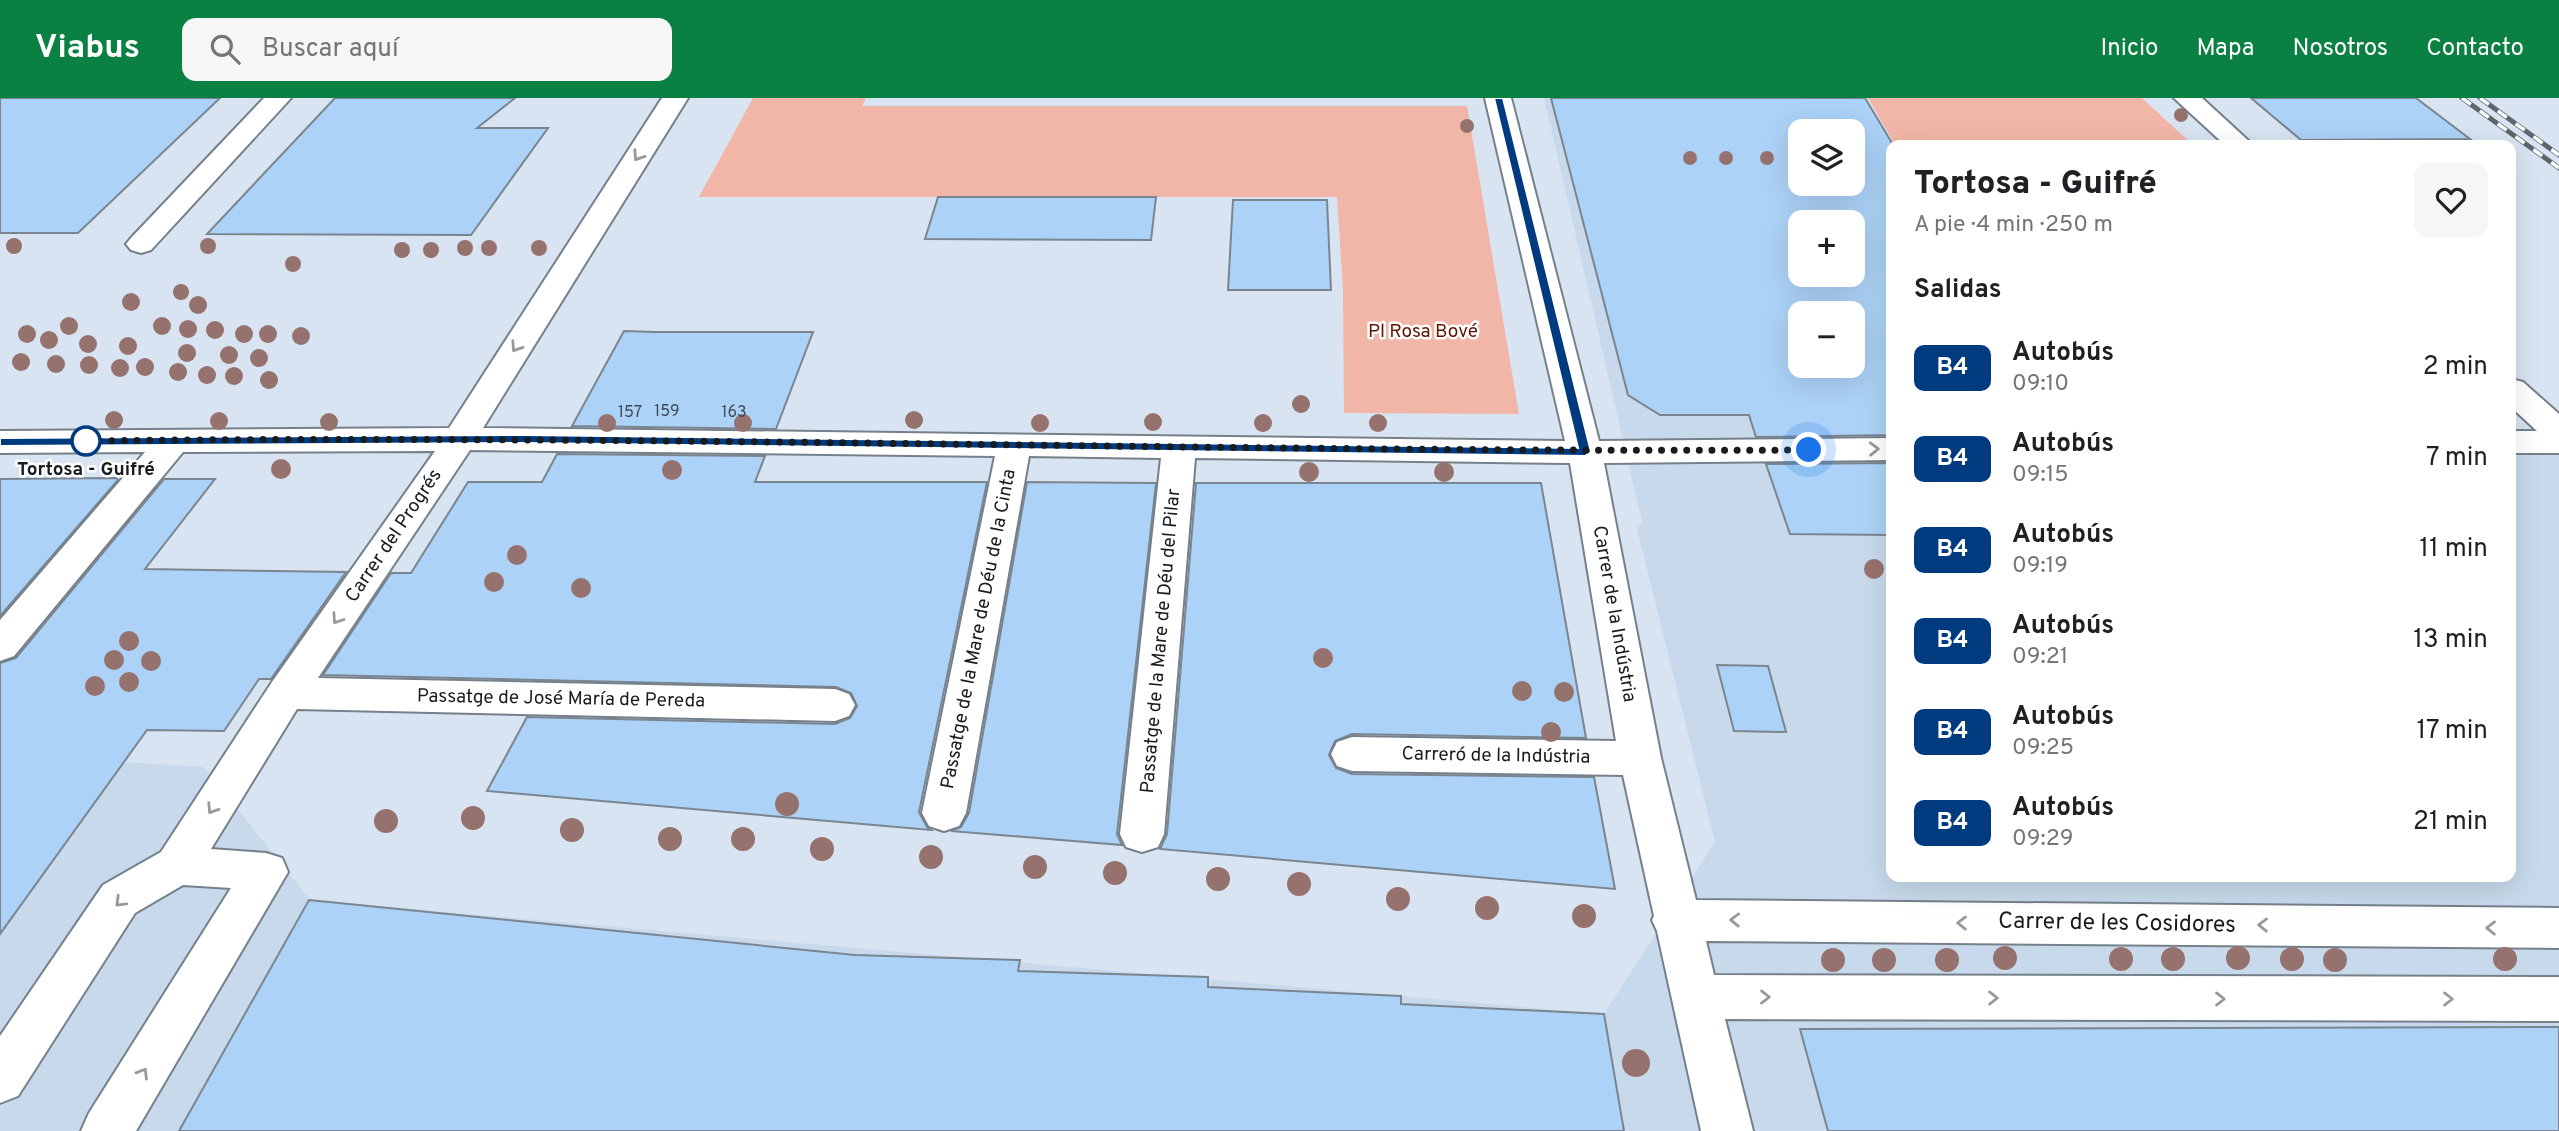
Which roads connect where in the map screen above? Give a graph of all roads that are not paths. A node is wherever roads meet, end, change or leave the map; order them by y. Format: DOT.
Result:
graph roads {
  1 [pos="278,98"];
  2 [pos="675,98"];
  3 [pos="1498,98"];
  4 [pos="2188,98"];
  5 [pos="2234,140"];
  6 [pos="141,244"];
  7 [pos="2516,393"];
  8 [pos="2559,432"];
  9 [pos="174,440"];
  10 [pos="460,440"];
  11 [pos="0,442"];
  12 [pos="2516,442"];
  13 [pos="2559,442"];
  14 [pos="1014,446"];
  15 [pos="1179,447"];
  16 [pos="1886,449"];
  17 [pos="1585,452"];
  18 [pos="0,646"];
  19 [pos="286,694"];
  20 [pos="835,705"];
  21 [pos="1352,754"];
  22 [pos="1640,758"];
  23 [pos="944,813"];
  24 [pos="1142,834"];
  25 [pos="177,865"];
  26 [pos="1675,920"];
  27 [pos="2559,928"];
  28 [pos="1697,997"];
  29 [pos="2559,999"];
  30 [pos="0,1079"];
  31 [pos="107,1131"];
  32 [pos="1727,1131"];
  1 -- 6 [label="street"];
  2 -- 10 [label="street, Carrer del Progrés, one-way"];
  3 -- 17 [label="street, Carrer de la Indústria"];
  4 -- 5 [label="street"];
  7 -- 8 [label="street"];
  9 -- 10 [label="street"];
  9 -- 11 [label="street"];
  9 -- 18 [label="street"];
  10 -- 14 [label="street"];
  10 -- 19 [label="street, Carrer del Progrés, one-way"];
  12 -- 13 [label="street"];
  14 -- 15 [label="street"];
  14 -- 23 [label="street, Passatge de la Mare de Déu de la Cinta"];
  15 -- 17 [label="street"];
  15 -- 24 [label="street, Passatge de la Mare de Déu del Pilar"];
  17 -- 16 [label="street, one-way"];
  17 -- 22 [label="street, Carrer de la Indústria"];
  19 -- 20 [label="street, Passatge de José María de Pereda"];
  19 -- 25 [label="street, Carrer del Progrés, one-way"];
  21 -- 22 [label="street, Carreró de la Indústria"];
  22 -- 26 [label="street, Carrer de la Indústria"];
  25 -- 30 [label="street, Carrer del Progrés, one-way"];
  31 -- 25 [label="street, one-way"];
  27 -- 26 [label="street, Carrer de les Cosidores, one-way"];
  26 -- 28 [label="street, Carrer de la Indústria"];
  28 -- 29 [label="street, one-way"];
  28 -- 32 [label="street, Carrer de la Indústria"];
}
